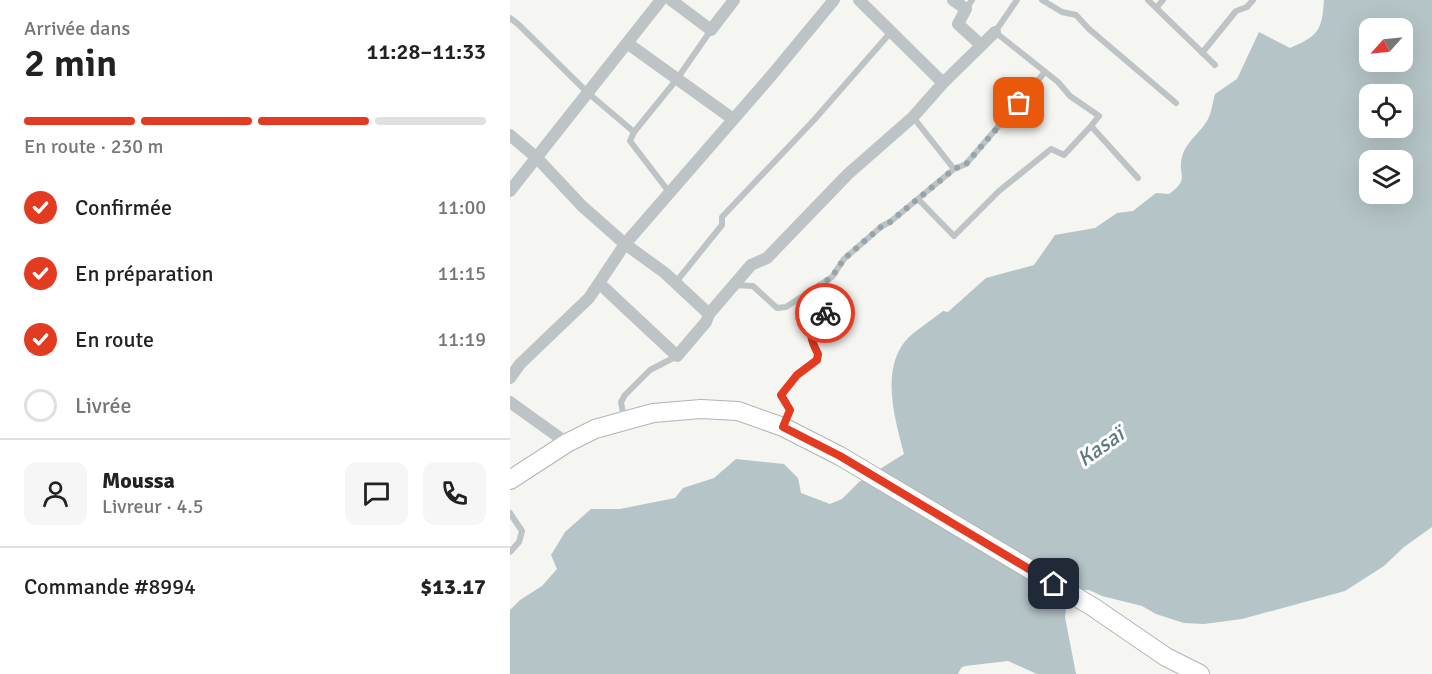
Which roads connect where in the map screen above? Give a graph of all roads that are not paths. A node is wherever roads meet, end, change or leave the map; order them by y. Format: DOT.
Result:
graph roads {
  1 [pos="734,0"];
  2 [pos="834,0"];
  3 [pos="859,0"];
  4 [pos="953,0"];
  5 [pos="1017,0"];
  6 [pos="1042,0"];
  7 [pos="1148,0"];
  8 [pos="1163,0"];
  9 [pos="1253,0"];
  10 [pos="667,1"];
  11 [pos="969,5"];
  12 [pos="1156,8"];
  13 [pos="510,18"];
  14 [pos="711,30"];
  15 [pos="891,32"];
  16 [pos="995,32"];
  17 [pos="627,43"];
  18 [pos="981,45"];
  19 [pos="1202,52"];
  20 [pos="1215,64"];
  21 [pos="1045,72"];
  22 [pos="676,79"];
  23 [pos="943,83"];
  24 [pos="588,93"];
  25 [pos="1176,104"];
  26 [pos="913,117"];
  27 [pos="733,119"];
  28 [pos="1091,126"];
  29 [pos="634,132"];
  30 [pos="510,135"];
  31 [pos="537,158"];
  32 [pos="954,169"];
  33 [pos="1138,177"];
  34 [pos="510,191"];
  35 [pos="669,193"];
  36 [pos="918,199"];
  37 [pos="624,244"];
  38 [pos="676,282"];
  39 [pos="599,283"];
  40 [pos="734,285"];
  41 [pos="816,288"];
  42 [pos="709,314"];
  43 [pos="677,356"];
  44 [pos="510,378"];
  45 [pos="510,402"];
  46 [pos="624,422"];
  47 [pos="783,427"];
  48 [pos="567,443"];
  49 [pos="510,480"];
  50 [pos="510,513"];
  51 [pos="510,552"];
  52 [pos="1200,674"];
  1 -- 14 [label="street"];
  2 -- 27 [label="street"];
  3 -- 15 [label="street"];
  4 -- 11 [label="street"];
  5 -- 16 [label="lane"];
  6 -- 25 [label="lane"];
  7 -- 12 [label="lane"];
  8 -- 12 [label="lane"];
  9 -- 19 [label="lane"];
  10 -- 14 [label="street"];
  10 -- 17 [label="street"];
  11 -- 18 [label="street"];
  12 -- 19 [label="lane"];
  13 -- 24 [label="lane"];
  14 -- 22 [label="lane"];
  15 -- 23 [label="street"];
  15 -- 38 [label="lane"];
  16 -- 18 [label="street"];
  16 -- 21 [label="lane"];
  17 -- 22 [label="street"];
  17 -- 24 [label="street"];
  18 -- 23 [label="street"];
  19 -- 20 [label="lane"];
  21 -- 28 [label="lane"];
  21 -- 32 [label="lane"];
  22 -- 27 [label="street"];
  22 -- 29 [label="lane"];
  23 -- 26 [label="street"];
  24 -- 29 [label="lane"];
  24 -- 31 [label="street"];
  26 -- 32 [label="lane"];
  26 -- 40 [label="street"];
  27 -- 35 [label="street"];
  28 -- 33 [label="lane"];
  28 -- 36 [label="lane"];
  29 -- 35 [label="lane"];
  30 -- 31 [label="street"];
  31 -- 34 [label="street"];
  31 -- 37 [label="street"];
  32 -- 36 [label="lane"];
  35 -- 37 [label="street"];
  36 -- 41 [label="lane"];
  37 -- 38 [label="street"];
  37 -- 39 [label="street"];
  38 -- 42 [label="street"];
  39 -- 43 [label="street"];
  39 -- 44 [label="street"];
  40 -- 41 [label="lane"];
  40 -- 42 [label="street"];
  41 -- 47 [label="lane"];
  42 -- 43 [label="street"];
  43 -- 46 [label="lane"];
  45 -- 48 [label="street"];
  46 -- 47 [label="main road"];
  46 -- 48 [label="main road"];
  47 -- 52 [label="main road"];
  48 -- 49 [label="main road"];
  50 -- 51 [label="lane"];
}
